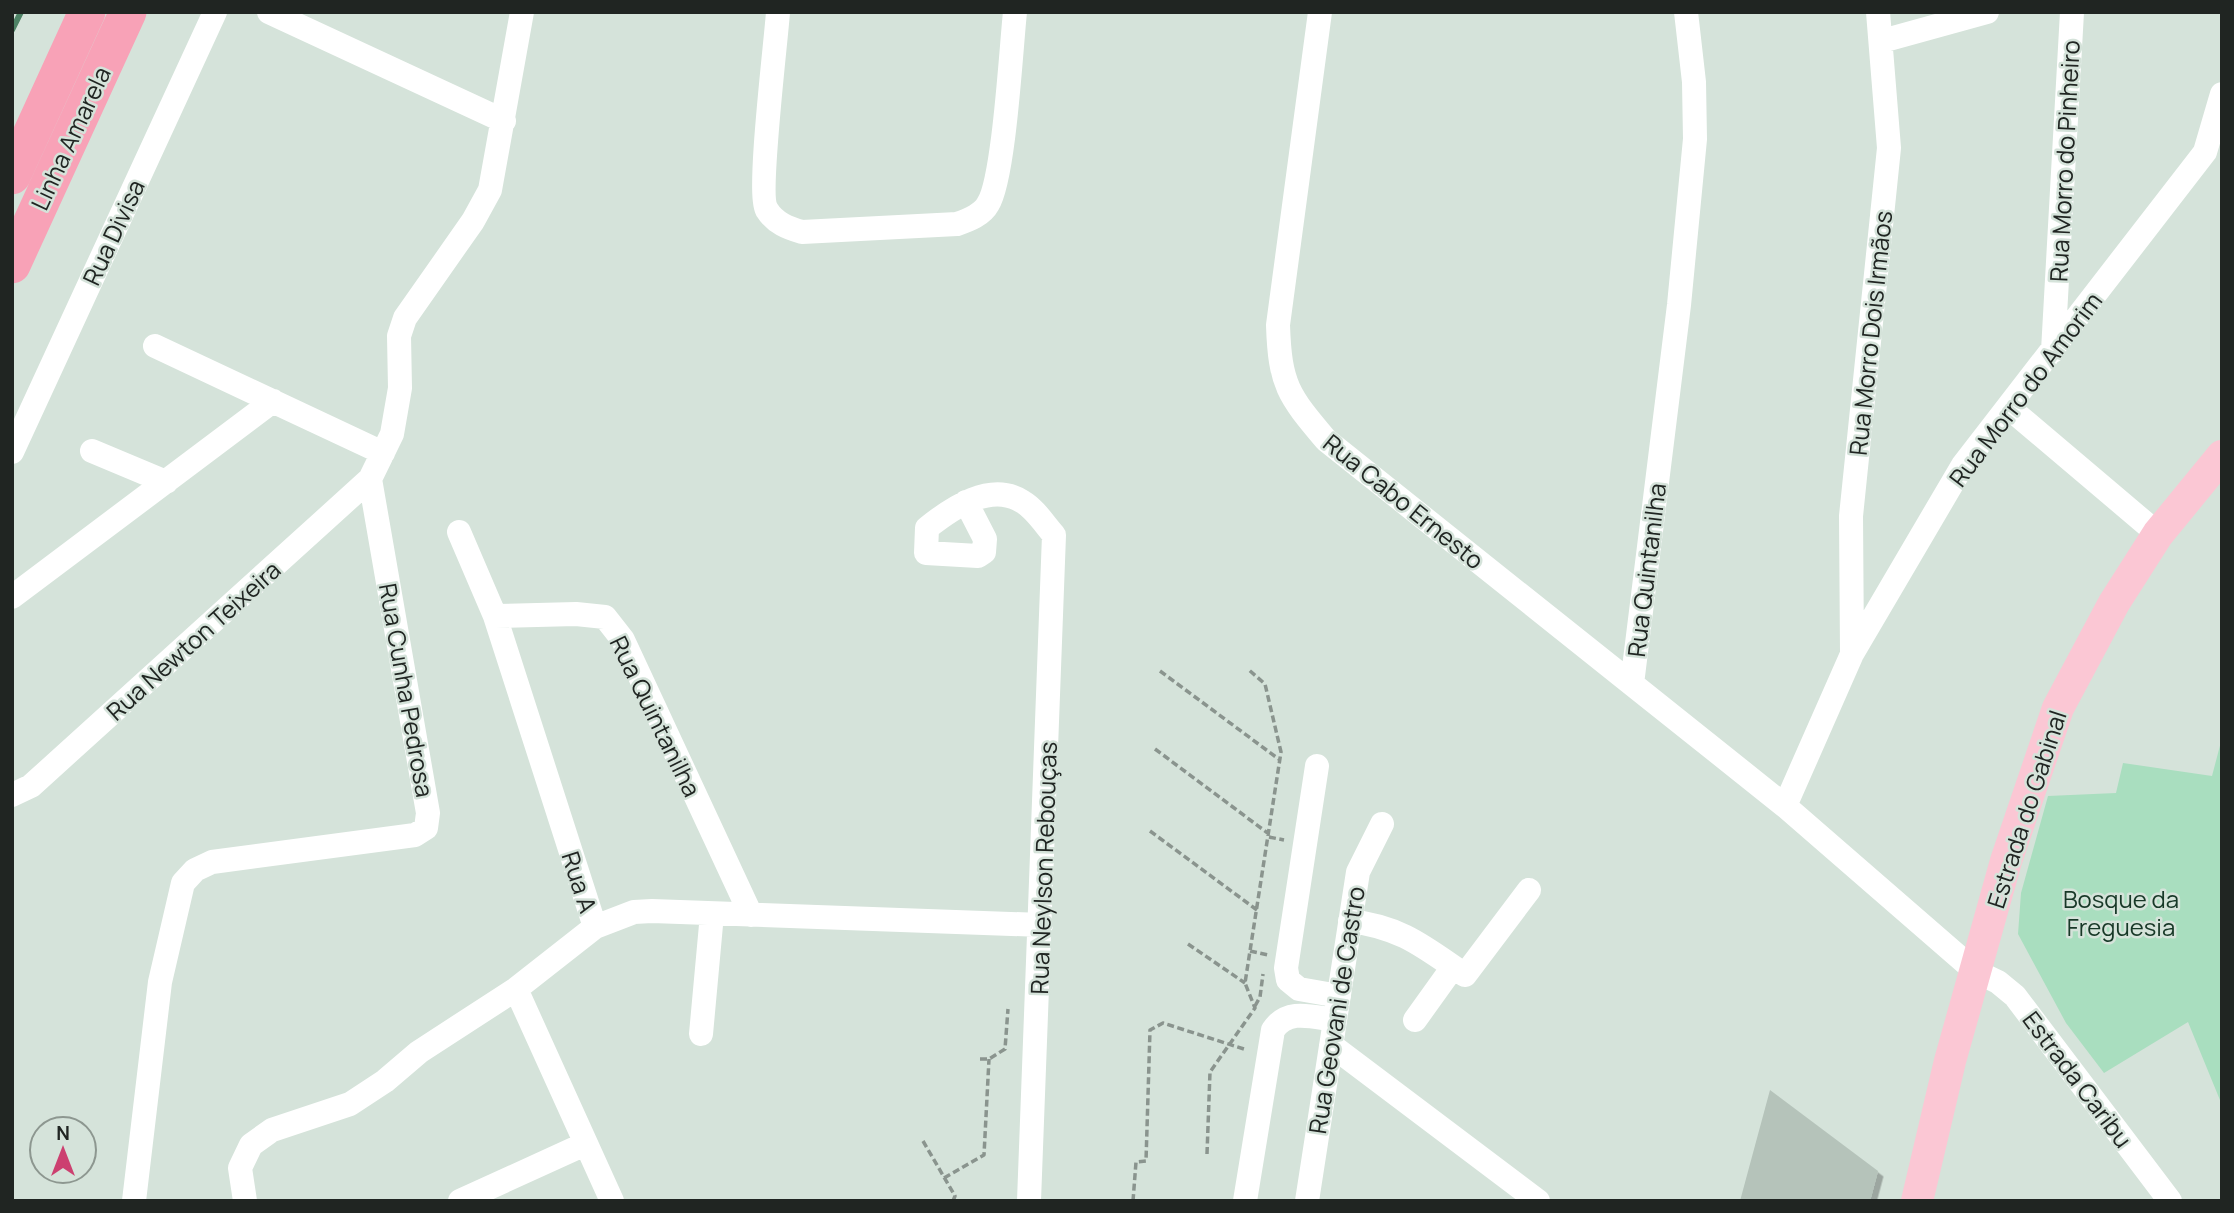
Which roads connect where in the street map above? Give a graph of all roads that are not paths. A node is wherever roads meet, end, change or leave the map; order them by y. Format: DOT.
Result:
graph roads {
  1 [pos="87,12"];
  2 [pos="128,12"];
  3 [pos="215,12"];
  4 [pos="269,12"];
  5 [pos="522,12"];
  6 [pos="778,12"];
  7 [pos="1015,12"];
  8 [pos="1320,12"];
  9 [pos="1686,12"];
  10 [pos="1878,12"];
  11 [pos="1987,12"];
  12 [pos="2072,12"];
  13 [pos="1882,41"];
  14 [pos="2222,94"];
  15 [pos="504,121"];
  16 [pos="12,176"];
  17 [pos="12,265"];
  18 [pos="155,346"];
  19 [pos="2053,351"];
  20 [pos="272,401"];
  21 [pos="2008,407"];
  22 [pos="92,451"];
  23 [pos="12,452"];
  24 [pos="383,453"];
  25 [pos="2222,456"];
  26 [pos="370,479"];
  27 [pos="166,482"];
  28 [pos="966,502"];
  29 [pos="458,532"];
  30 [pos="2158,534"];
  31 [pos="12,597"];
  32 [pos="495,616"];
  33 [pos="1852,654"];
  34 [pos="1632,684"];
  35 [pos="1317,766"];
  36 [pos="12,795"];
  37 [pos="1785,806"];
  38 [pos="1382,824"];
  39 [pos="1530,890"];
  40 [pos="712,914"];
  41 [pos="751,915"];
  42 [pos="1350,921"];
  43 [pos="1041,925"];
  44 [pos="595,927"];
  45 [pos="1453,967"];
  46 [pos="1975,971"];
  47 [pos="516,989"];
  48 [pos="1337,1008"];
  49 [pos="1415,1020"];
  50 [pos="701,1034"];
  51 [pos="1331,1045"];
  52 [pos="585,1144"];
  53 [pos="134,1201"];
  54 [pos="245,1201"];
  55 [pos="460,1201"];
  56 [pos="612,1201"];
  57 [pos="1029,1201"];
  58 [pos="1245,1201"];
  59 [pos="1307,1201"];
  60 [pos="1538,1201"];
  61 [pos="1917,1201"];
  62 [pos="2170,1201"];
  1 -- 16 [label="highway, Linha Amarela"];
  2 -- 17 [label="highway, Linha Amarela"];
  3 -- 23 [label="street, Rua Divisa"];
  4 -- 15 [label="street"];
  5 -- 15 [label="street"];
  6 -- 7 [label="street"];
  8 -- 34 [label="street, Rua Cabo Ernesto"];
  9 -- 34 [label="street, Rua Quintanilha"];
  10 -- 13 [label="street, Rua Morro Dois Irmãos"];
  11 -- 13 [label="street"];
  12 -- 19 [label="street, Rua Morro do Pinheiro"];
  13 -- 33 [label="street, Rua Morro Dois Irmãos"];
  14 -- 19 [label="street, Rua Morro do Amorim"];
  15 -- 24 [label="street"];
  18 -- 20 [label="street"];
  19 -- 21 [label="street, Rua Morro do Amorim"];
  20 -- 24 [label="street"];
  20 -- 27 [label="street"];
  21 -- 30 [label="street"];
  21 -- 33 [label="street, Rua Morro do Amorim"];
  22 -- 27 [label="street"];
  24 -- 26 [label="street"];
  25 -- 30 [label="main road, Estrada do Gabinal"];
  26 -- 36 [label="street, Rua Newton Teixeira"];
  26 -- 53 [label="street, Rua Cunha Pedrosa"];
  27 -- 31 [label="street"];
  28 -- 43 [label="street, Rua Neylson Rebouças"];
  29 -- 32 [label="street, Rua A"];
  30 -- 46 [label="main road, Estrada do Gabinal"];
  32 -- 41 [label="street, Rua Quintanilha"];
  32 -- 44 [label="street, Rua A"];
  33 -- 37 [label="street, Rua Morro do Amorim"];
  34 -- 37 [label="street, Rua Quintanilha"];
  35 -- 48 [label="street"];
  37 -- 46 [label="street, Rua Quintanilha"];
  38 -- 42 [label="street, Rua Geovani de Castro"];
  39 -- 45 [label="street"];
  40 -- 41 [label="street, Rua A"];
  40 -- 44 [label="street, Rua A"];
  40 -- 50 [label="street"];
  41 -- 43 [label="street, Rua A"];
  42 -- 45 [label="street"];
  42 -- 48 [label="street, Rua Geovani de Castro"];
  43 -- 57 [label="street, Rua Neylson Rebouças"];
  44 -- 47 [label="street"];
  45 -- 49 [label="street"];
  46 -- 61 [label="main road, Estrada do Gabinal"];
  46 -- 62 [label="street, Estrada Caribu"];
  47 -- 52 [label="street"];
  47 -- 54 [label="street"];
  48 -- 51 [label="street, Rua Geovani de Castro"];
  48 -- 58 [label="street"];
  51 -- 59 [label="street, Rua Geovani de Castro"];
  51 -- 60 [label="street"];
  52 -- 55 [label="street"];
  52 -- 56 [label="street"];
}
